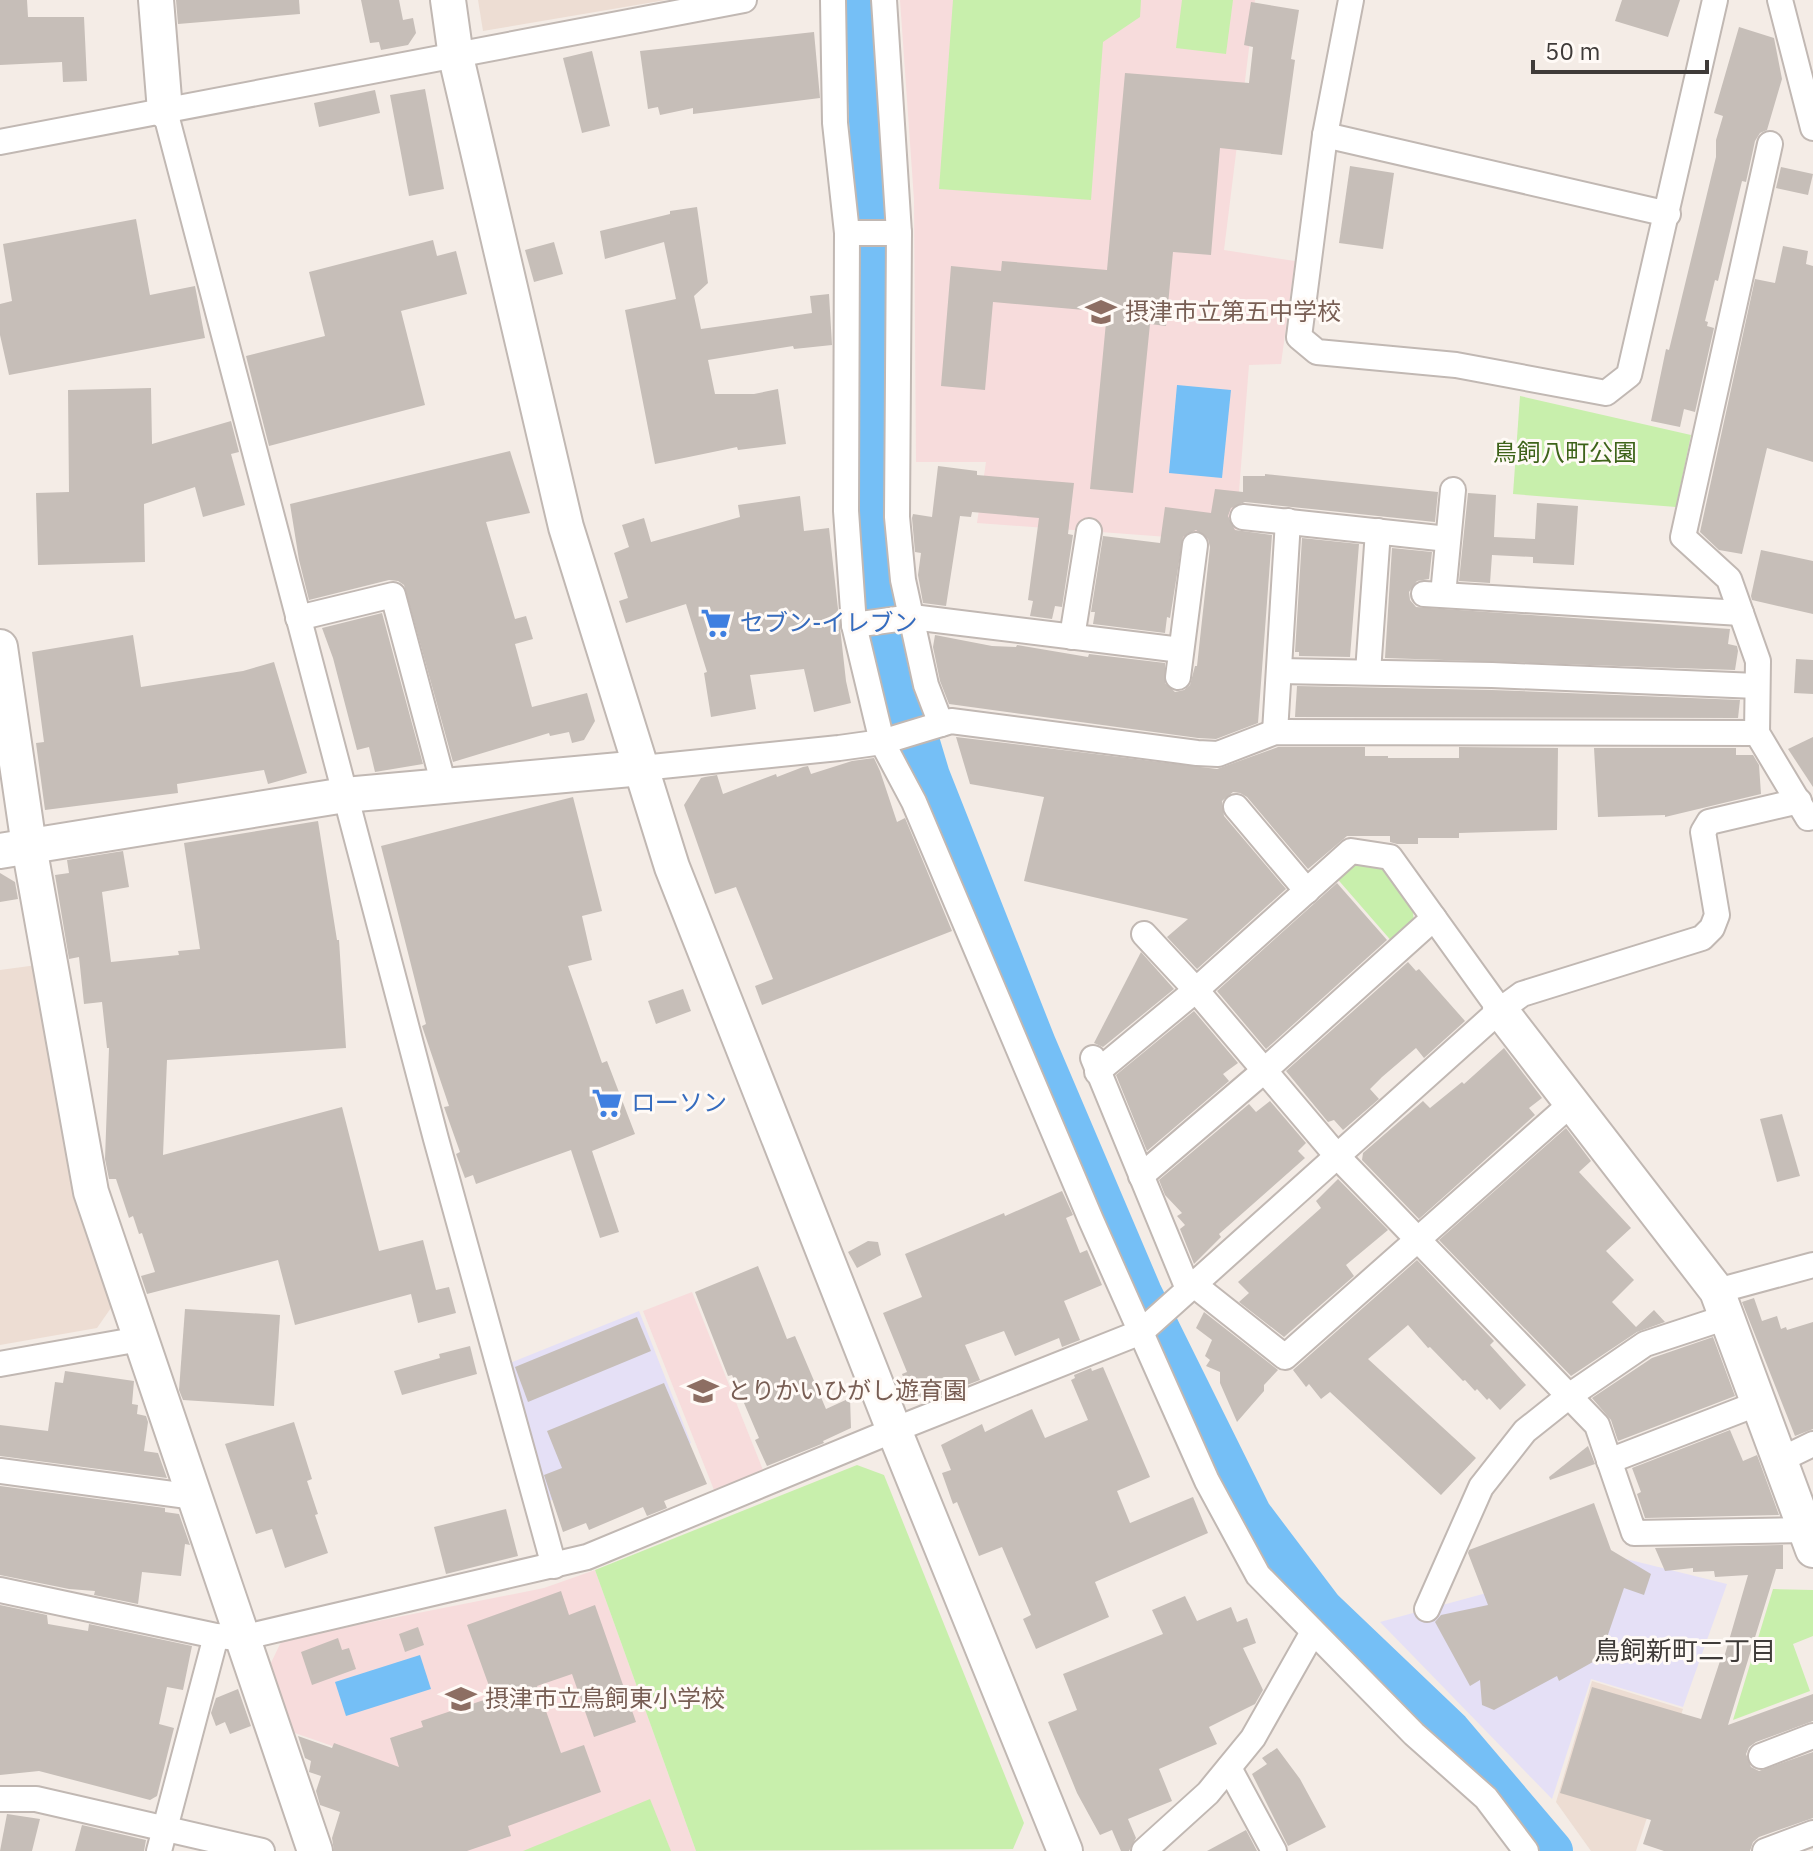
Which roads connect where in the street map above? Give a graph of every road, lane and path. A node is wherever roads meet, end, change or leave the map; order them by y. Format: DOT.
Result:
graph roads {
  1 [pos="156,0"];
  2 [pos="448,0"];
  3 [pos="744,0"];
  4 [pos="833,0"];
  5 [pos="884,0"];
  6 [pos="1351,0"];
  7 [pos="1715,0"];
  8 [pos="1780,0"];
  9 [pos="456,57"];
  10 [pos="165,111"];
  11 [pos="1813,128"];
  12 [pos="1325,135"];
  13 [pos="0,142"];
  14 [pos="1770,144"];
  15 [pos="1668,214"];
  16 [pos="847,233"];
  17 [pos="899,233"];
  18 [pos="1453,490"];
  19 [pos="1243,517"];
  20 [pos="1288,521"];
  21 [pos="1089,531"];
  22 [pos="1378,531"];
  23 [pos="1448,539"];
  24 [pos="1195,545"];
  25 [pos="1741,613"];
  26 [pos="912,617"];
  27 [pos="298,618"];
  28 [pos="854,625"];
  29 [pos="1072,637"];
  30 [pos="0,647"];
  31 [pos="1181,650"];
  32 [pos="1279,671"];
  33 [pos="1368,672"];
  34 [pos="1178,677"];
  35 [pos="1757,686"];
  36 [pos="937,726"];
  37 [pos="1275,732"];
  38 [pos="1757,733"];
  39 [pos="893,739"];
  40 [pos="642,768"];
  41 [pos="444,786"];
  42 [pos="345,795"];
  43 [pos="1236,807"];
  44 [pos="1806,809"];
  45 [pos="15,848"];
  46 [pos="1307,891"];
  47 [pos="1434,918"];
  48 [pos="1144,934"];
  49 [pos="1196,990"];
  50 [pos="1500,1010"];
  51 [pos="1265,1070"];
  52 [pos="1572,1103"];
  53 [pos="1337,1156"];
  54 [pos="1141,1176"];
  55 [pos="1418,1240"];
  56 [pos="1813,1265"];
  57 [pos="1190,1286"];
  58 [pos="1722,1304"];
  59 [pos="1141,1332"];
  60 [pos="140,1339"];
  61 [pos="0,1364"];
  62 [pos="1569,1396"];
  63 [pos="1759,1403"];
  64 [pos="894,1430"];
  65 [pos="1813,1444"];
  66 [pos="1780,1460"];
  67 [pos="1609,1461"];
  68 [pos="0,1471"];
  69 [pos="195,1497"];
  70 [pos="1809,1540"];
  71 [pos="554,1566"];
  72 [pos="0,1590"];
  73 [pos="1427,1609"];
  74 [pos="1313,1632"];
  75 [pos="228,1637"];
  76 [pos="1813,1736"];
  77 [pos="1761,1756"];
  78 [pos="1229,1768"];
  79 [pos="0,1799"];
  80 [pos="1813,1833"];
  81 [pos="162,1840"];
  82 [pos="1059,1849"];
  83 [pos="262,1851"];
  84 [pos="315,1851"];
  85 [pos="1144,1851"];
  86 [pos="1274,1851"];
  87 [pos="1526,1851"];
  88 [pos="1765,1851"];
  1 -- 10 [label="street"];
  2 -- 9 [label="street"];
  3 -- 9 [label="street"];
  4 -- 16 [label="street"];
  5 -- 17 [label="street"];
  6 -- 12 [label="street"];
  7 -- 15 [label="street"];
  8 -- 11 [label="street"];
  9 -- 10 [label="street"];
  9 -- 40 [label="street"];
  10 -- 13 [label="street"];
  10 -- 27 [label="street"];
  12 -- 15 [label="street"];
  12 -- 15 [label="street"];
  14 -- 25 [label="street"];
  16 -- 17 [label="street"];
  16 -- 28 [label="street"];
  17 -- 26 [label="street"];
  18 -- 23 [label="street"];
  19 -- 20 [label="street"];
  20 -- 22 [label="street"];
  20 -- 32 [label="street"];
  21 -- 29 [label="street"];
  22 -- 23 [label="street"];
  22 -- 33 [label="street"];
  23 -- 25 [label="street"];
  24 -- 31 [label="street"];
  25 -- 35 [label="street"];
  26 -- 28 [label="street"];
  26 -- 29 [label="street"];
  26 -- 36 [label="street"];
  27 -- 41 [label="street"];
  27 -- 42 [label="street"];
  28 -- 39 [label="street"];
  29 -- 31 [label="street"];
  30 -- 45 [label="street"];
  31 -- 34 [label="street"];
  32 -- 33 [label="street"];
  32 -- 37 [label="street"];
  33 -- 35 [label="street"];
  35 -- 38 [label="street"];
  36 -- 37 [label="street"];
  36 -- 39 [label="street"];
  37 -- 38 [label="street"];
  38 -- 44 [label="street"];
  39 -- 40 [label="street"];
  39 -- 59 [label="street"];
  40 -- 41 [label="street"];
  40 -- 64 [label="street"];
  41 -- 42 [label="street"];
  42 -- 45 [label="street"];
  42 -- 71 [label="street"];
  43 -- 46 [label="street"];
  44 -- 50 [label="street"];
  45 -- 60 [label="street"];
  46 -- 47 [label="street"];
  46 -- 49 [label="street"];
  47 -- 50 [label="street"];
  47 -- 51 [label="street"];
  48 -- 49 [label="street"];
  49 -- 51 [label="street"];
  49 -- 54 [label="street"];
  50 -- 52 [label="street"];
  50 -- 53 [label="street"];
  51 -- 53 [label="street"];
  51 -- 54 [label="street"];
  52 -- 55 [label="street"];
  52 -- 58 [label="street"];
  53 -- 55 [label="street"];
  53 -- 57 [label="street"];
  54 -- 57 [label="street"];
  55 -- 57 [label="street"];
  55 -- 62 [label="street"];
  56 -- 58 [label="street"];
  57 -- 59 [label="street"];
  58 -- 62 [label="street"];
  58 -- 63 [label="street"];
  59 -- 64 [label="street"];
  59 -- 74 [label="street"];
  60 -- 61 [label="street"];
  60 -- 69 [label="street"];
  62 -- 67 [label="street"];
  62 -- 73 [label="street"];
  63 -- 66 [label="street"];
  63 -- 67 [label="street"];
  64 -- 71 [label="street"];
  64 -- 82 [label="street"];
  65 -- 66 [label="street"];
  66 -- 70 [label="street"];
  67 -- 70 [label="street"];
  68 -- 69 [label="street"];
  69 -- 75 [label="street"];
  71 -- 75 [label="street"];
  72 -- 75 [label="street"];
  74 -- 78 [label="street"];
  74 -- 87 [label="street"];
  75 -- 81 [label="street"];
  75 -- 84 [label="street"];
  76 -- 77 [label="street"];
  78 -- 85 [label="street"];
  78 -- 86 [label="street"];
  79 -- 81 [label="street"];
  80 -- 88 [label="street"];
  81 -- 83 [label="street"];
}
